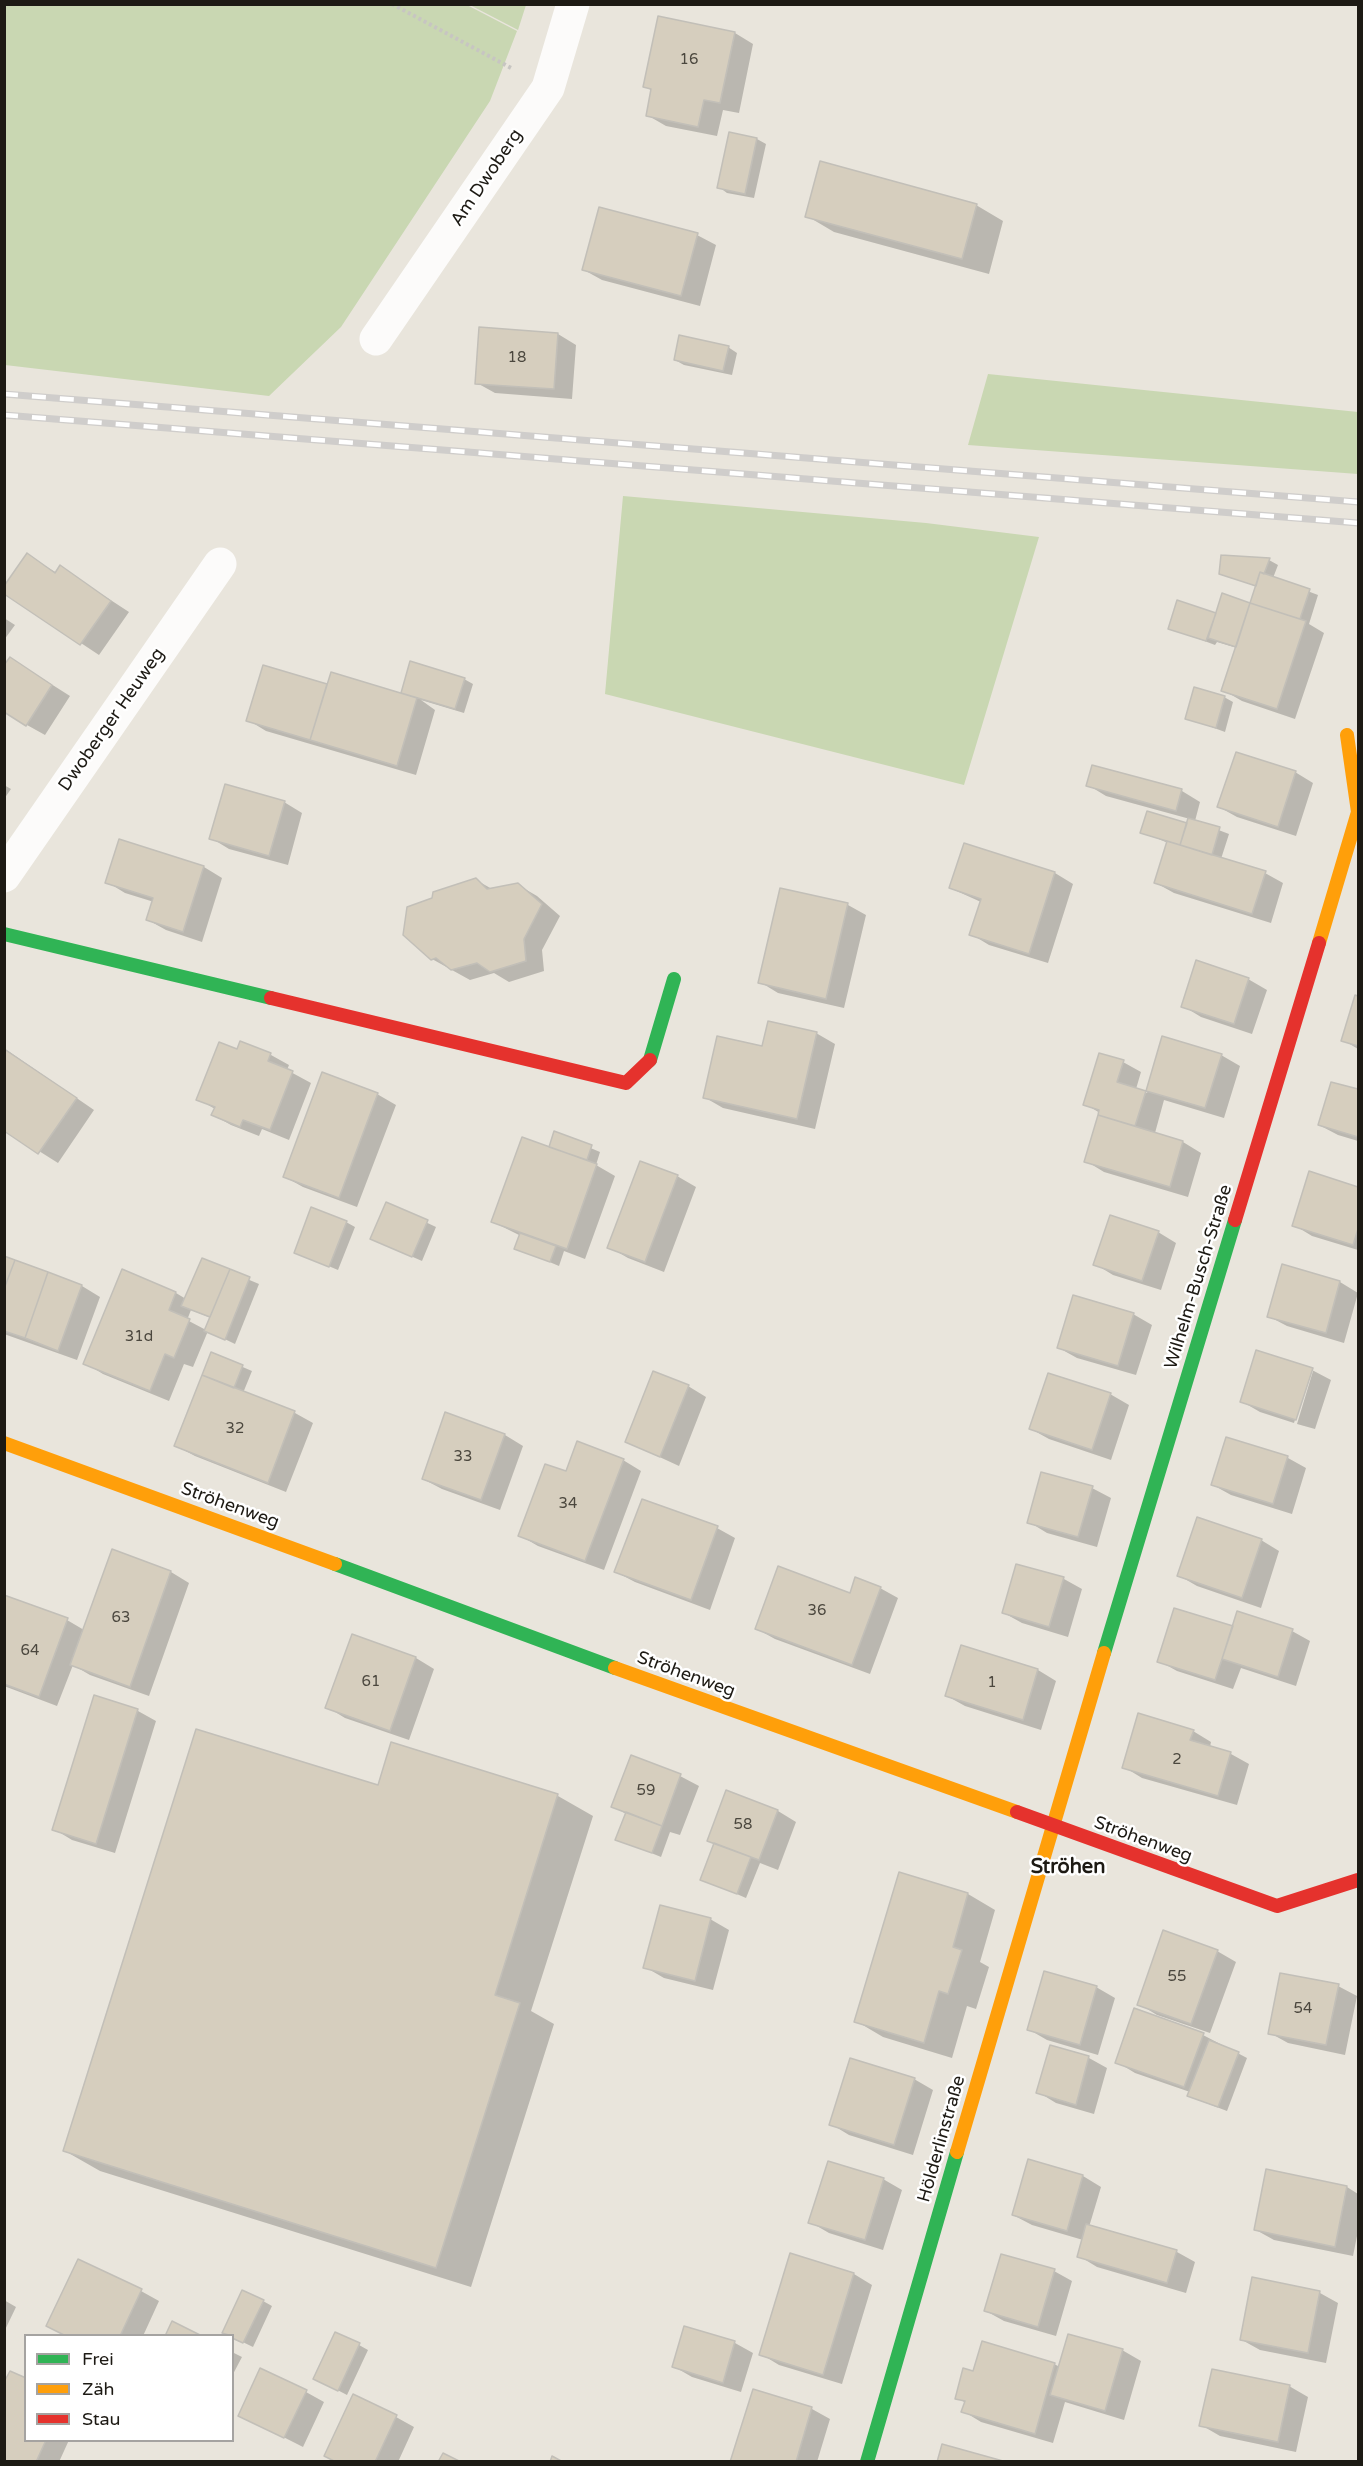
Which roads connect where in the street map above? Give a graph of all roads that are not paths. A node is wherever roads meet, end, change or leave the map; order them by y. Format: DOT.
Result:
graph roads {
  1 [pos="573,4"];
  2 [pos="376,339"];
  3 [pos="220,564"];
  4 [pos="1347,735"];
  5 [pos="4,876"];
  6 [pos="4,934"];
  7 [pos="674,979"];
  8 [pos="4,1443"];
  9 [pos="1052,1826"];
  10 [pos="1359,1880"];
  11 [pos="867,2462"];
  1 -- 2 [label="street, Am Dwoberg"];
  3 -- 5 [label="street, Dwoberger Heuweg"];
  4 -- 9 [label="street, Wilhelm-Busch-Straße"];
  6 -- 7 [label="street"];
  8 -- 9 [label="street, Ströhenweg"];
  9 -- 10 [label="street, Ströhenweg"];
  9 -- 11 [label="street, Hölderlinstraße"];
}
